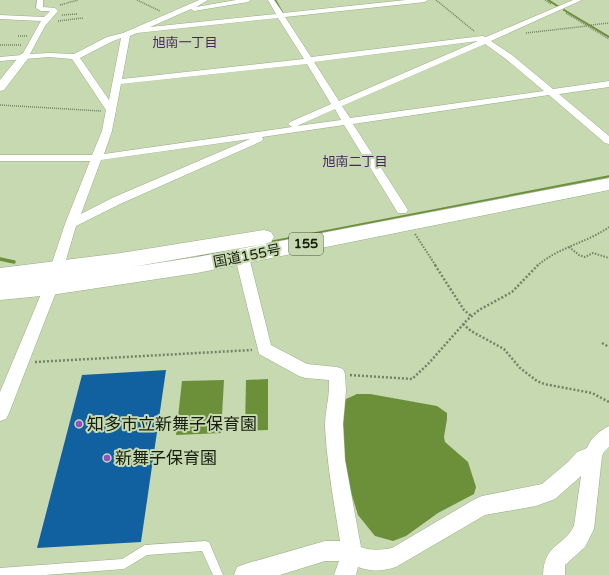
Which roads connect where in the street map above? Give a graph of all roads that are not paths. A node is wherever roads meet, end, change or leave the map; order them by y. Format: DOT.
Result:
graph roads {
  1 [pos="40,0"];
  2 [pos="204,0"];
  3 [pos="248,0"];
  4 [pos="270,0"];
  5 [pos="425,0"];
  6 [pos="579,0"];
  7 [pos="184,10"];
  8 [pos="281,16"];
  9 [pos="0,17"];
  10 [pos="46,19"];
  11 [pos="135,31"];
  12 [pos="126,35"];
  13 [pos="484,39"];
  14 [pos="25,56"];
  15 [pos="75,57"];
  16 [pos="0,59"];
  17 [pos="308,60"];
  18 [pos="117,82"];
  19 [pos="609,84"];
  20 [pos="0,88"];
  21 [pos="550,92"];
  22 [pos="337,106"];
  23 [pos="111,111"];
  24 [pos="346,122"];
  25 [pos="274,132"];
  26 [pos="609,141"];
  27 [pos="0,158"];
  28 [pos="95,158"];
  29 [pos="609,171"];
  30 [pos="609,184"];
  31 [pos="405,217"];
  32 [pos="71,224"];
  33 [pos="242,257"];
  34 [pos="0,276"];
  35 [pos="54,278"];
  36 [pos="0,291"];
  37 [pos="0,413"];
  38 [pos="609,435"];
  39 [pos="592,456"];
  40 [pos="352,554"];
  41 [pos="0,573"];
  42 [pos="218,575"];
  43 [pos="245,575"];
  44 [pos="345,575"];
  45 [pos="554,575"];
  1 -- 10 [label="street"];
  2 -- 7 [label="street"];
  3 -- 7 [label="street"];
  4 -- 8 [label="street"];
  5 -- 8 [label="street"];
  6 -- 13 [label="street"];
  7 -- 11 [label="street"];
  8 -- 11 [label="street"];
  8 -- 17 [label="street"];
  9 -- 10 [label="street"];
  10 -- 14 [label="street"];
  11 -- 12 [label="street"];
  12 -- 15 [label="street"];
  12 -- 18 [label="street"];
  13 -- 17 [label="street"];
  13 -- 21 [label="street"];
  13 -- 22 [label="street"];
  14 -- 15 [label="street"];
  14 -- 16 [label="street"];
  14 -- 20 [label="street"];
  15 -- 23 [label="street"];
  17 -- 18 [label="street"];
  17 -- 22 [label="street"];
  18 -- 23 [label="street"];
  19 -- 21 [label="street"];
  21 -- 24 [label="street"];
  21 -- 26 [label="street"];
  22 -- 24 [label="street"];
  22 -- 25 [label="street"];
  23 -- 28 [label="street"];
  24 -- 25 [label="street"];
  24 -- 31 [label="street"];
  25 -- 28 [label="street"];
  25 -- 32 [label="street"];
  27 -- 28 [label="street"];
  28 -- 32 [label="street"];
  29 -- 31 [label="highway, 国道155号 / 155"];
  30 -- 31 [label="highway, 国道155号 / 155"];
  31 -- 33 [label="highway, 国道155号 / 155"];
  31 -- 35 [label="highway, 国道155号 / 155"];
  32 -- 35 [label="street"];
  33 -- 35 [label="highway, 国道155号 / 155"];
  33 -- 40 [label="street"];
  34 -- 35 [label="highway, 国道155号 / 155"];
  35 -- 36 [label="highway, 国道155号 / 155"];
  35 -- 37 [label="street"];
  38 -- 39 [label="street"];
  39 -- 40 [label="street"];
  39 -- 45 [label="street"];
  40 -- 43 [label="street"];
  40 -- 44 [label="street"];
  41 -- 42 [label="lane"];
}
